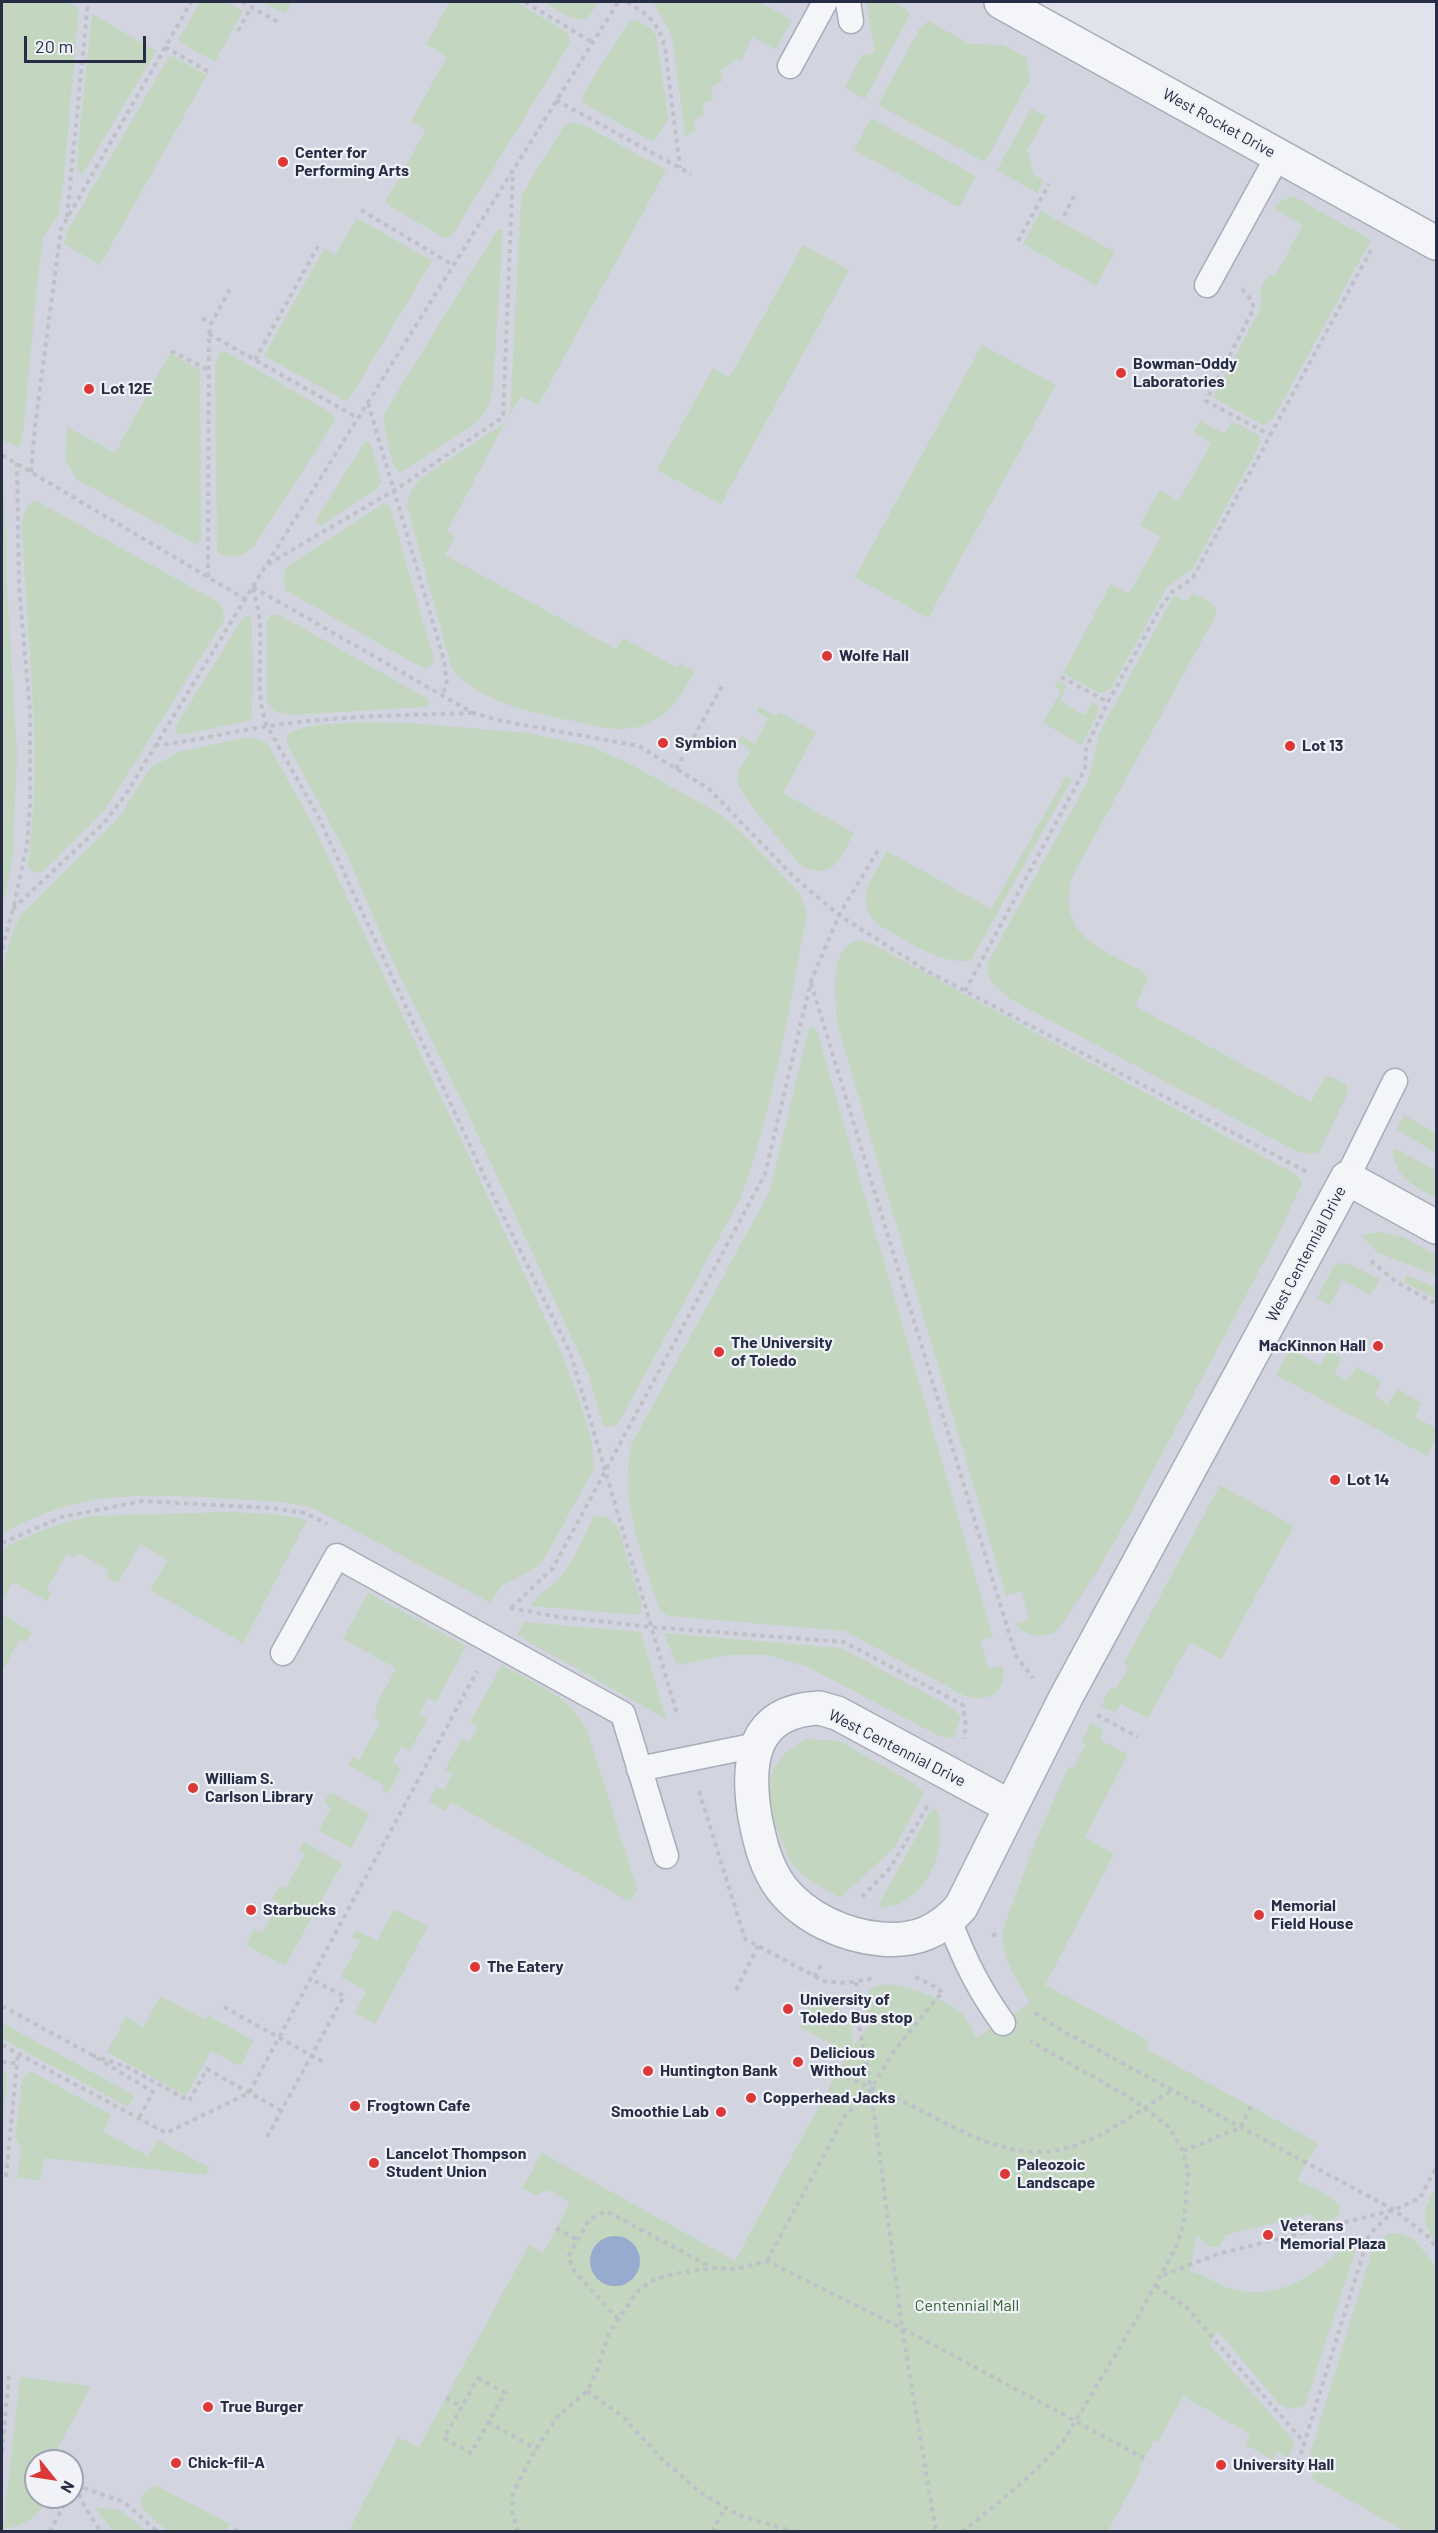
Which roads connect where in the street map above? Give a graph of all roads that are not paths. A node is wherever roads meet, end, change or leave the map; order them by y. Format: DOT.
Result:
graph roads {
  1 [pos="825,2"];
  2 [pos="1002,2"];
  3 [pos="790,66"];
  4 [pos="1278,156"];
  5 [pos="1437,243"];
  6 [pos="1210,279"];
  7 [pos="1395,1081"];
  8 [pos="1331,1177"];
  9 [pos="1437,1227"];
  10 [pos="283,1653"];
  11 [pos="757,1745"];
  12 [pos="639,1769"];
  13 [pos="1011,1807"];
  14 [pos="666,1856"];
  15 [pos="950,1920"];
  16 [pos="1004,2023"];
  1 -- 3 [label="lane"];
  2 -- 4 [label="street, West Rocket Drive"];
  4 -- 5 [label="street, West Rocket Drive"];
  4 -- 6 [label="lane"];
  7 -- 8 [label="lane"];
  8 -- 9 [label="street"];
  8 -- 13 [label="street, West Centennial Drive"];
  10 -- 12 [label="lane"];
  11 -- 12 [label="lane"];
  11 -- 13 [label="street, West Centennial Drive"];
  11 -- 15 [label="street, West Centennial Drive"];
  12 -- 14 [label="lane"];
  13 -- 15 [label="street, West Centennial Drive"];
  15 -- 16 [label="lane"];
}
